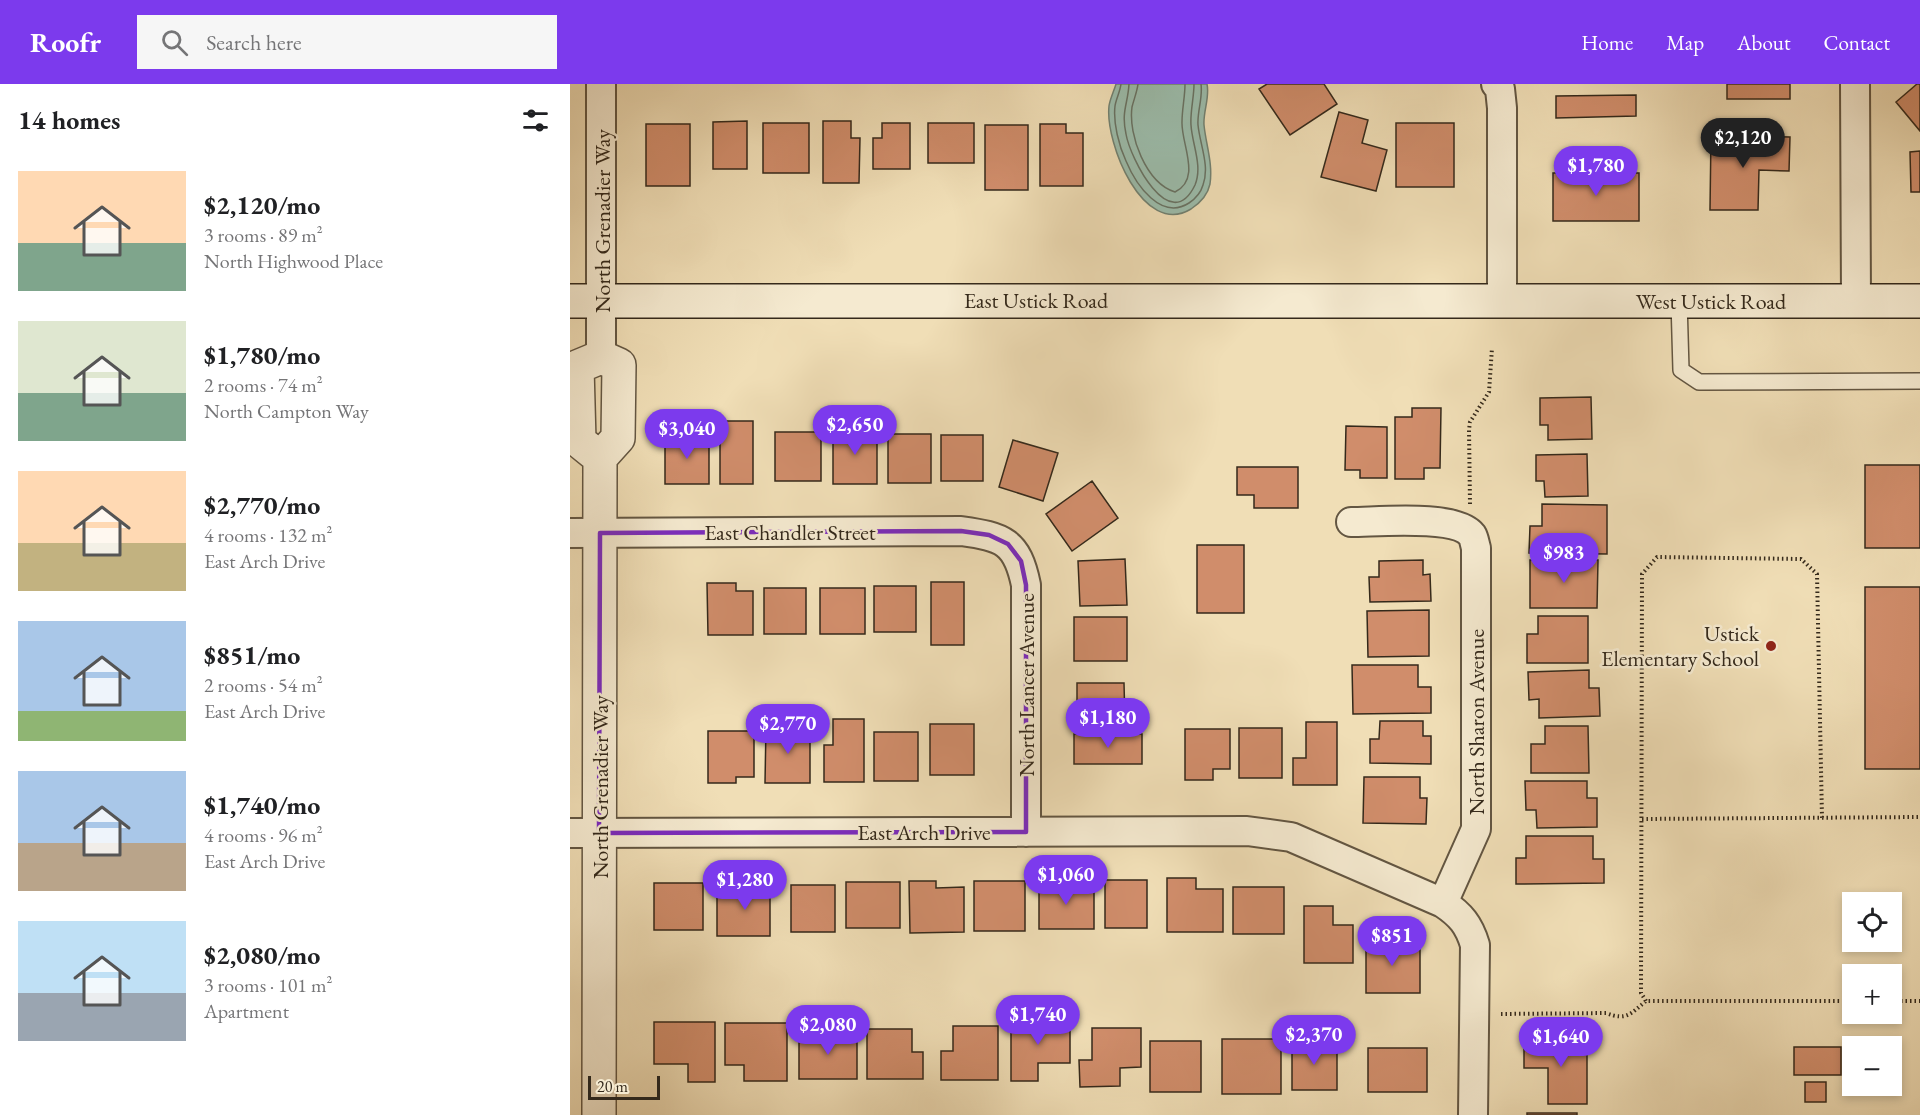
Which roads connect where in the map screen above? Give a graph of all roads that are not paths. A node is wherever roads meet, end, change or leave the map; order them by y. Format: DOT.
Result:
graph roads {
  1 [pos="601,84"];
  2 [pos="1496,84"];
  3 [pos="1855,84"];
  4 [pos="570,301"];
  5 [pos="602,301"];
  6 [pos="1502,301"];
  7 [pos="1679,301"];
  8 [pos="1856,301"];
  9 [pos="1920,301"];
  10 [pos="601,357"];
  11 [pos="1920,381"];
  12 [pos="1351,522"];
  13 [pos="585,533"];
  14 [pos="1008,544"];
  15 [pos="1026,832"];
  16 [pos="585,833"];
  17 [pos="1443,903"];
  18 [pos="599,1115"];
  19 [pos="1473,1115"];
  1 -- 5 [label="street, North Grenadier Way"];
  2 -- 6 [label="street"];
  3 -- 8 [label="street"];
  4 -- 5 [label="main road, East Ustick Road"];
  5 -- 6 [label="main road, East Ustick Road"];
  5 -- 10 [label="street, North Grenadier Way"];
  6 -- 7 [label="main road, West Ustick Road"];
  7 -- 8 [label="main road, West Ustick Road"];
  7 -- 11 [label="lane"];
  8 -- 9 [label="main road, West Ustick Road"];
  10 -- 13 [label="main road, North Grenadier Way"];
  12 -- 17 [label="street, North Sharon Avenue"];
  13 -- 14 [label="street, East Chandler Street"];
  13 -- 16 [label="main road, North Grenadier Way"];
  14 -- 15 [label="street, North Lancer Avenue"];
  15 -- 16 [label="street, East Arch Drive"];
  15 -- 17 [label="street, East Arch Drive"];
  16 -- 18 [label="main road, North Grenadier Way"];
  17 -- 19 [label="street, East Arch Drive"];
}
